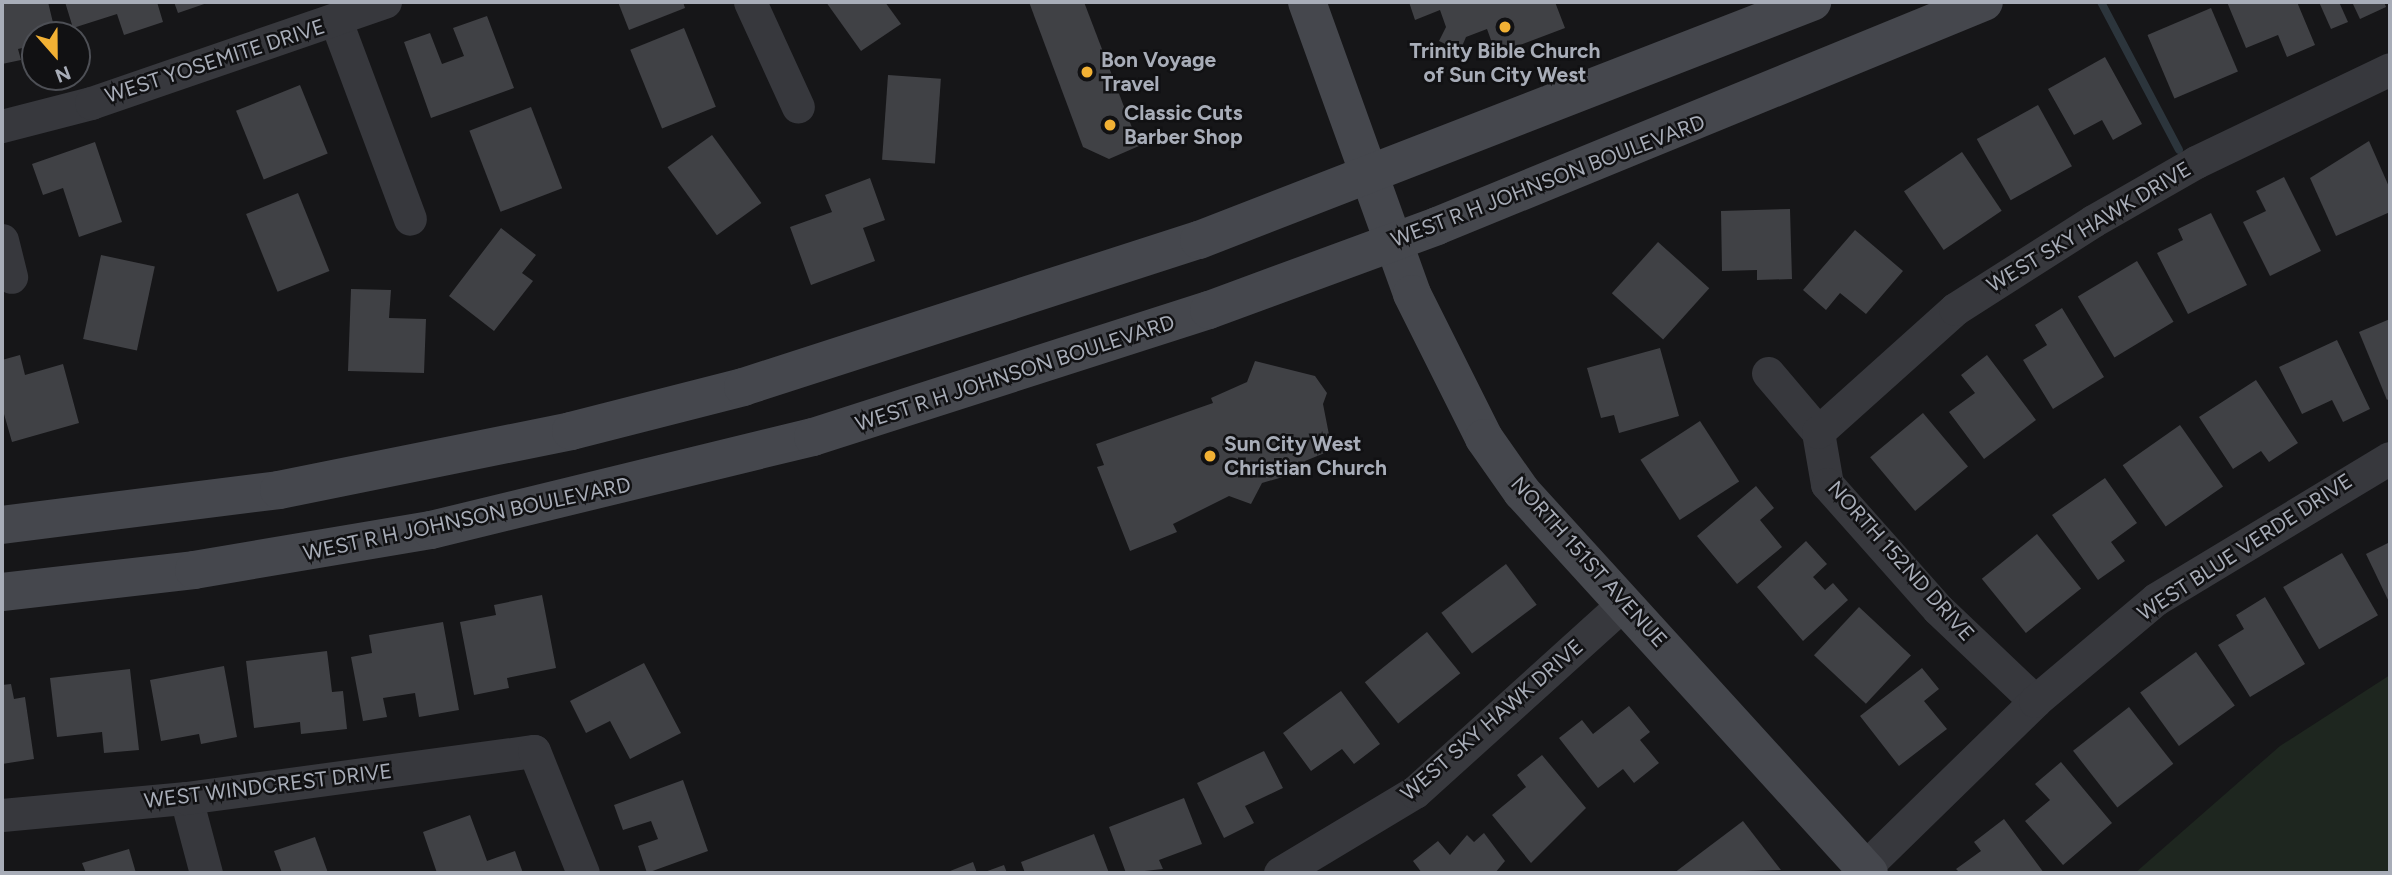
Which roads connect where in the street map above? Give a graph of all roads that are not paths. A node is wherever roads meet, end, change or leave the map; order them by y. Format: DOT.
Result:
graph roads {
  1 [pos="386,2"];
  2 [pos="750,2"];
  3 [pos="1307,2"];
  4 [pos="1812,2"];
  5 [pos="1984,2"];
  6 [pos="336,21"];
  7 [pos="2390,69"];
  8 [pos="798,107"];
  9 [pos="2,126"];
  10 [pos="1376,191"];
  11 [pos="410,219"];
  12 [pos="2,240"];
  13 [pos="1394,242"];
  14 [pos="12,277"];
  15 [pos="1768,373"];
  16 [pos="1818,432"];
  17 [pos="2390,458"];
  18 [pos="2,525"];
  19 [pos="2,593"];
  20 [pos="1625,601"];
  21 [pos="2035,701"];
  22 [pos="186,798"];
  23 [pos="2,815"];
  24 [pos="1864,872"];
  25 [pos="206,873"];
  26 [pos="583,873"];
  27 [pos="1280,873"];
  1 -- 6 [label="street, WEST YOSEMITE DRIVE"];
  2 -- 8 [label="street"];
  3 -- 10 [label="main road, NORTH 151ST AVENUE"];
  4 -- 10 [label="main road"];
  5 -- 13 [label="main road, WEST R H JOHNSON BOULEVARD"];
  6 -- 9 [label="street, WEST YOSEMITE DRIVE"];
  6 -- 11 [label="street"];
  7 -- 16 [label="street, WEST SKY HAWK DRIVE"];
  10 -- 13 [label="main road, NORTH 151ST AVENUE"];
  10 -- 18 [label="main road"];
  12 -- 14 [label="street"];
  13 -- 19 [label="main road, WEST R H JOHNSON BOULEVARD"];
  13 -- 20 [label="main road, NORTH 151ST AVENUE"];
  15 -- 16 [label="street"];
  16 -- 21 [label="street, NORTH 152ND DRIVE"];
  17 -- 21 [label="street, WEST BLUE VERDE DRIVE"];
  20 -- 24 [label="main road, NORTH 151ST AVENUE"];
  20 -- 27 [label="street, WEST SKY HAWK DRIVE"];
  21 -- 24 [label="street, WEST BLUE VERDE DRIVE"];
  22 -- 23 [label="street, WEST WINDCREST DRIVE"];
  22 -- 25 [label="street"];
  22 -- 26 [label="street, WEST WINDCREST DRIVE"];
}
